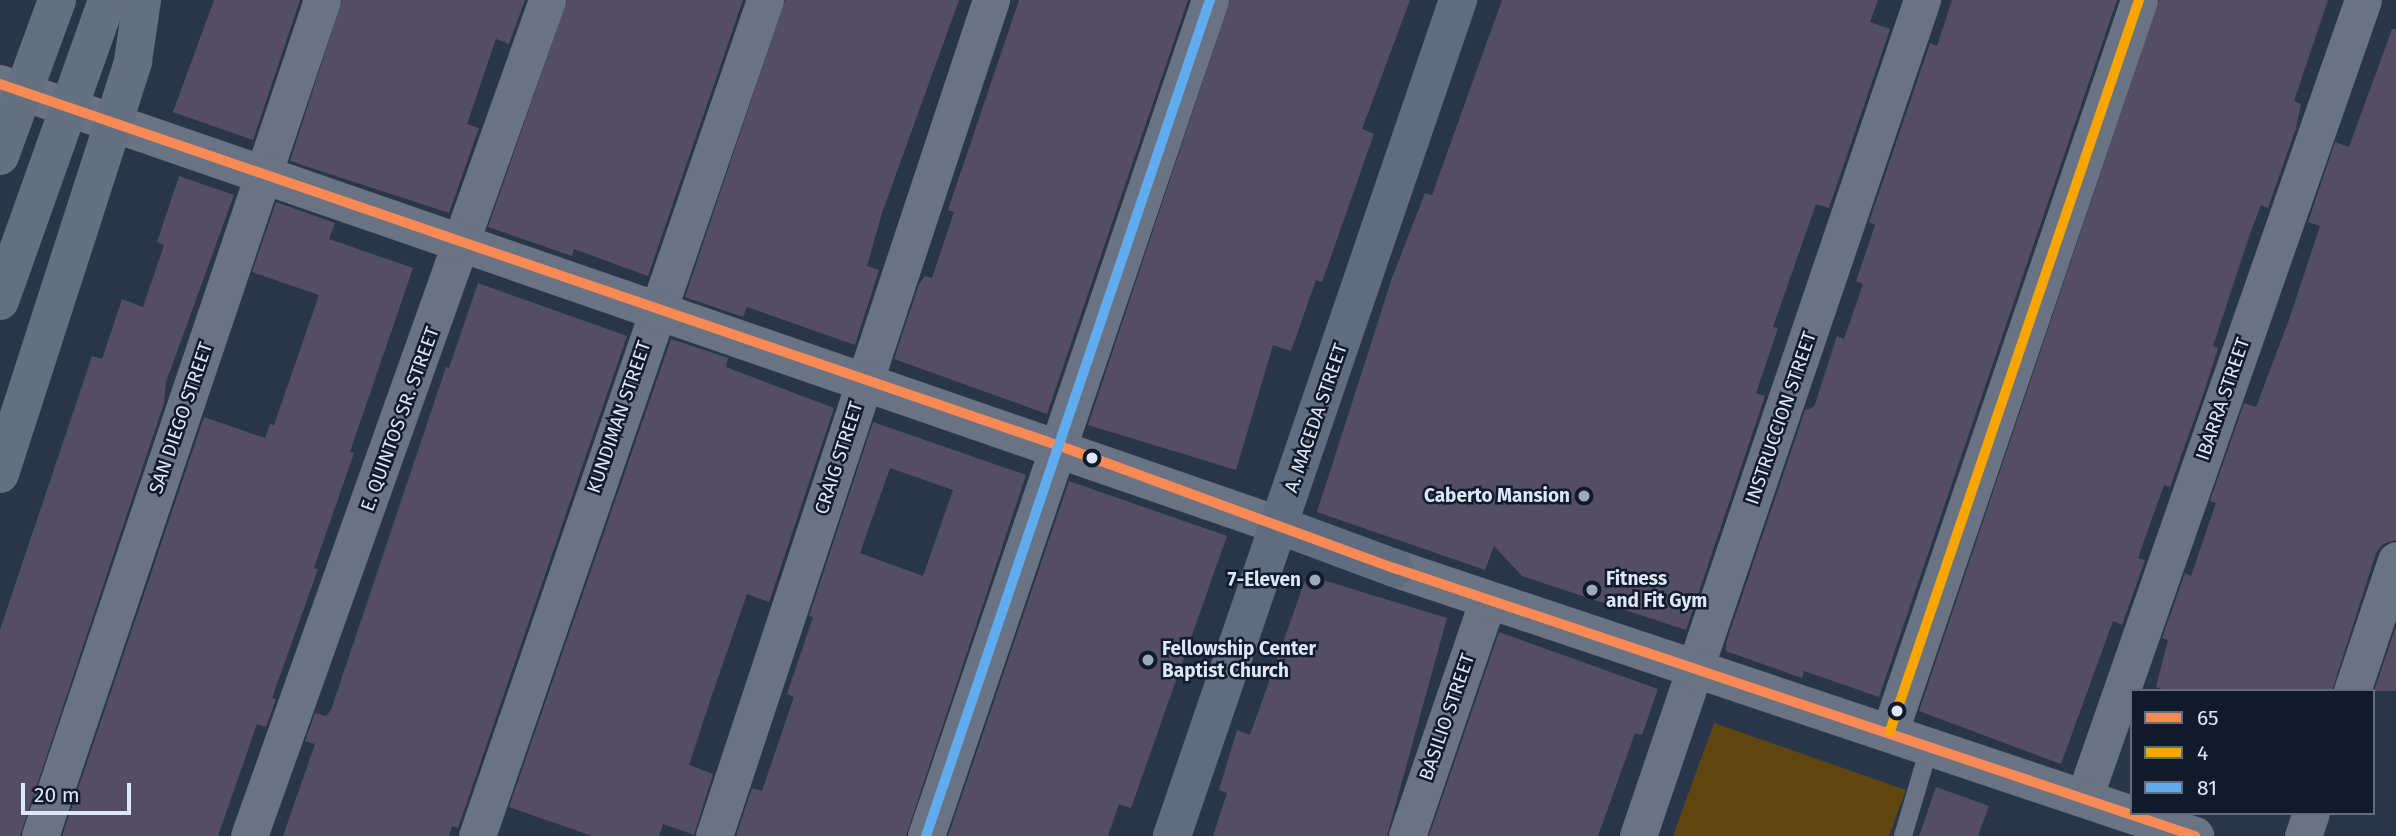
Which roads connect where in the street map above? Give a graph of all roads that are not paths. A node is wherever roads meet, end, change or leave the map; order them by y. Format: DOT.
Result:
graph roads {
  1 [pos="57,0"];
  2 [pos="107,0"];
  3 [pos="142,0"];
  4 [pos="322,0"];
  5 [pos="547,0"];
  6 [pos="765,0"];
  7 [pos="991,0"];
  8 [pos="1210,0"];
  9 [pos="1458,0"];
  10 [pos="1922,0"];
  11 [pos="2139,0"];
  12 [pos="2363,0"];
  13 [pos="0,84"];
  14 [pos="0,156"];
  15 [pos="263,175"];
  16 [pos="464,243"];
  17 [pos="0,301"];
  18 [pos="656,311"];
  19 [pos="865,380"];
  20 [pos="1060,446"];
  21 [pos="0,474"];
  22 [pos="1281,526"];
  23 [pos="2396,560"];
  24 [pos="1394,568"];
  25 [pos="1488,598"];
  26 [pos="1697,666"];
  27 [pos="2353,689"];
  28 [pos="1891,731"];
  29 [pos="1930,745"];
  30 [pos="2084,798"];
  31 [pos="2130,814"];
  32 [pos="2134,815"];
  33 [pos="2310,815"];
  34 [pos="40,836"];
  35 [pos="249,836"];
  36 [pos="478,836"];
  37 [pos="714,836"];
  38 [pos="926,836"];
  39 [pos="1172,836"];
  40 [pos="1407,836"];
  41 [pos="1638,836"];
  42 [pos="1903,836"];
  43 [pos="2195,836"];
  44 [pos="2303,836"];
  1 -- 14 [label="highway, bridge"];
  2 -- 17 [label="highway, bridge"];
  3 -- 21 [label="highway, bridge"];
  4 -- 15 [label="street, SAN DIEGO STREET"];
  5 -- 16 [label="street, E. QUINTOS SR. STREET"];
  6 -- 18 [label="street, KUNDIMAN STREET"];
  7 -- 19 [label="street, CRAIG STREET"];
  8 -- 20 [label="street"];
  9 -- 22 [label="main road, A. MACEDA STREET"];
  10 -- 26 [label="street, INSTRUCCION STREET"];
  11 -- 28 [label="street"];
  12 -- 30 [label="street, IBARRA STREET"];
  13 -- 15 [label="street"];
  15 -- 16 [label="street"];
  15 -- 34 [label="street, SAN DIEGO STREET"];
  16 -- 18 [label="street"];
  16 -- 35 [label="street, E. QUINTOS SR. STREET"];
  18 -- 19 [label="street"];
  18 -- 36 [label="street, KUNDIMAN STREET"];
  19 -- 20 [label="street"];
  19 -- 37 [label="street, CRAIG STREET"];
  20 -- 22 [label="street"];
  20 -- 38 [label="street"];
  22 -- 24 [label="main road"];
  22 -- 39 [label="main road, A. MACEDA STREET"];
  23 -- 27 [label="street"];
  24 -- 25 [label="street"];
  25 -- 26 [label="street"];
  25 -- 40 [label="street, BASILIO STREET"];
  26 -- 28 [label="street"];
  26 -- 41 [label="street, INSTRUCCION STREET"];
  28 -- 29 [label="street"];
  29 -- 30 [label="street"];
  29 -- 42 [label="lane"];
  30 -- 31 [label="street"];
  32 -- 43 [label="street"];
  33 -- 44 [label="street"];
}
